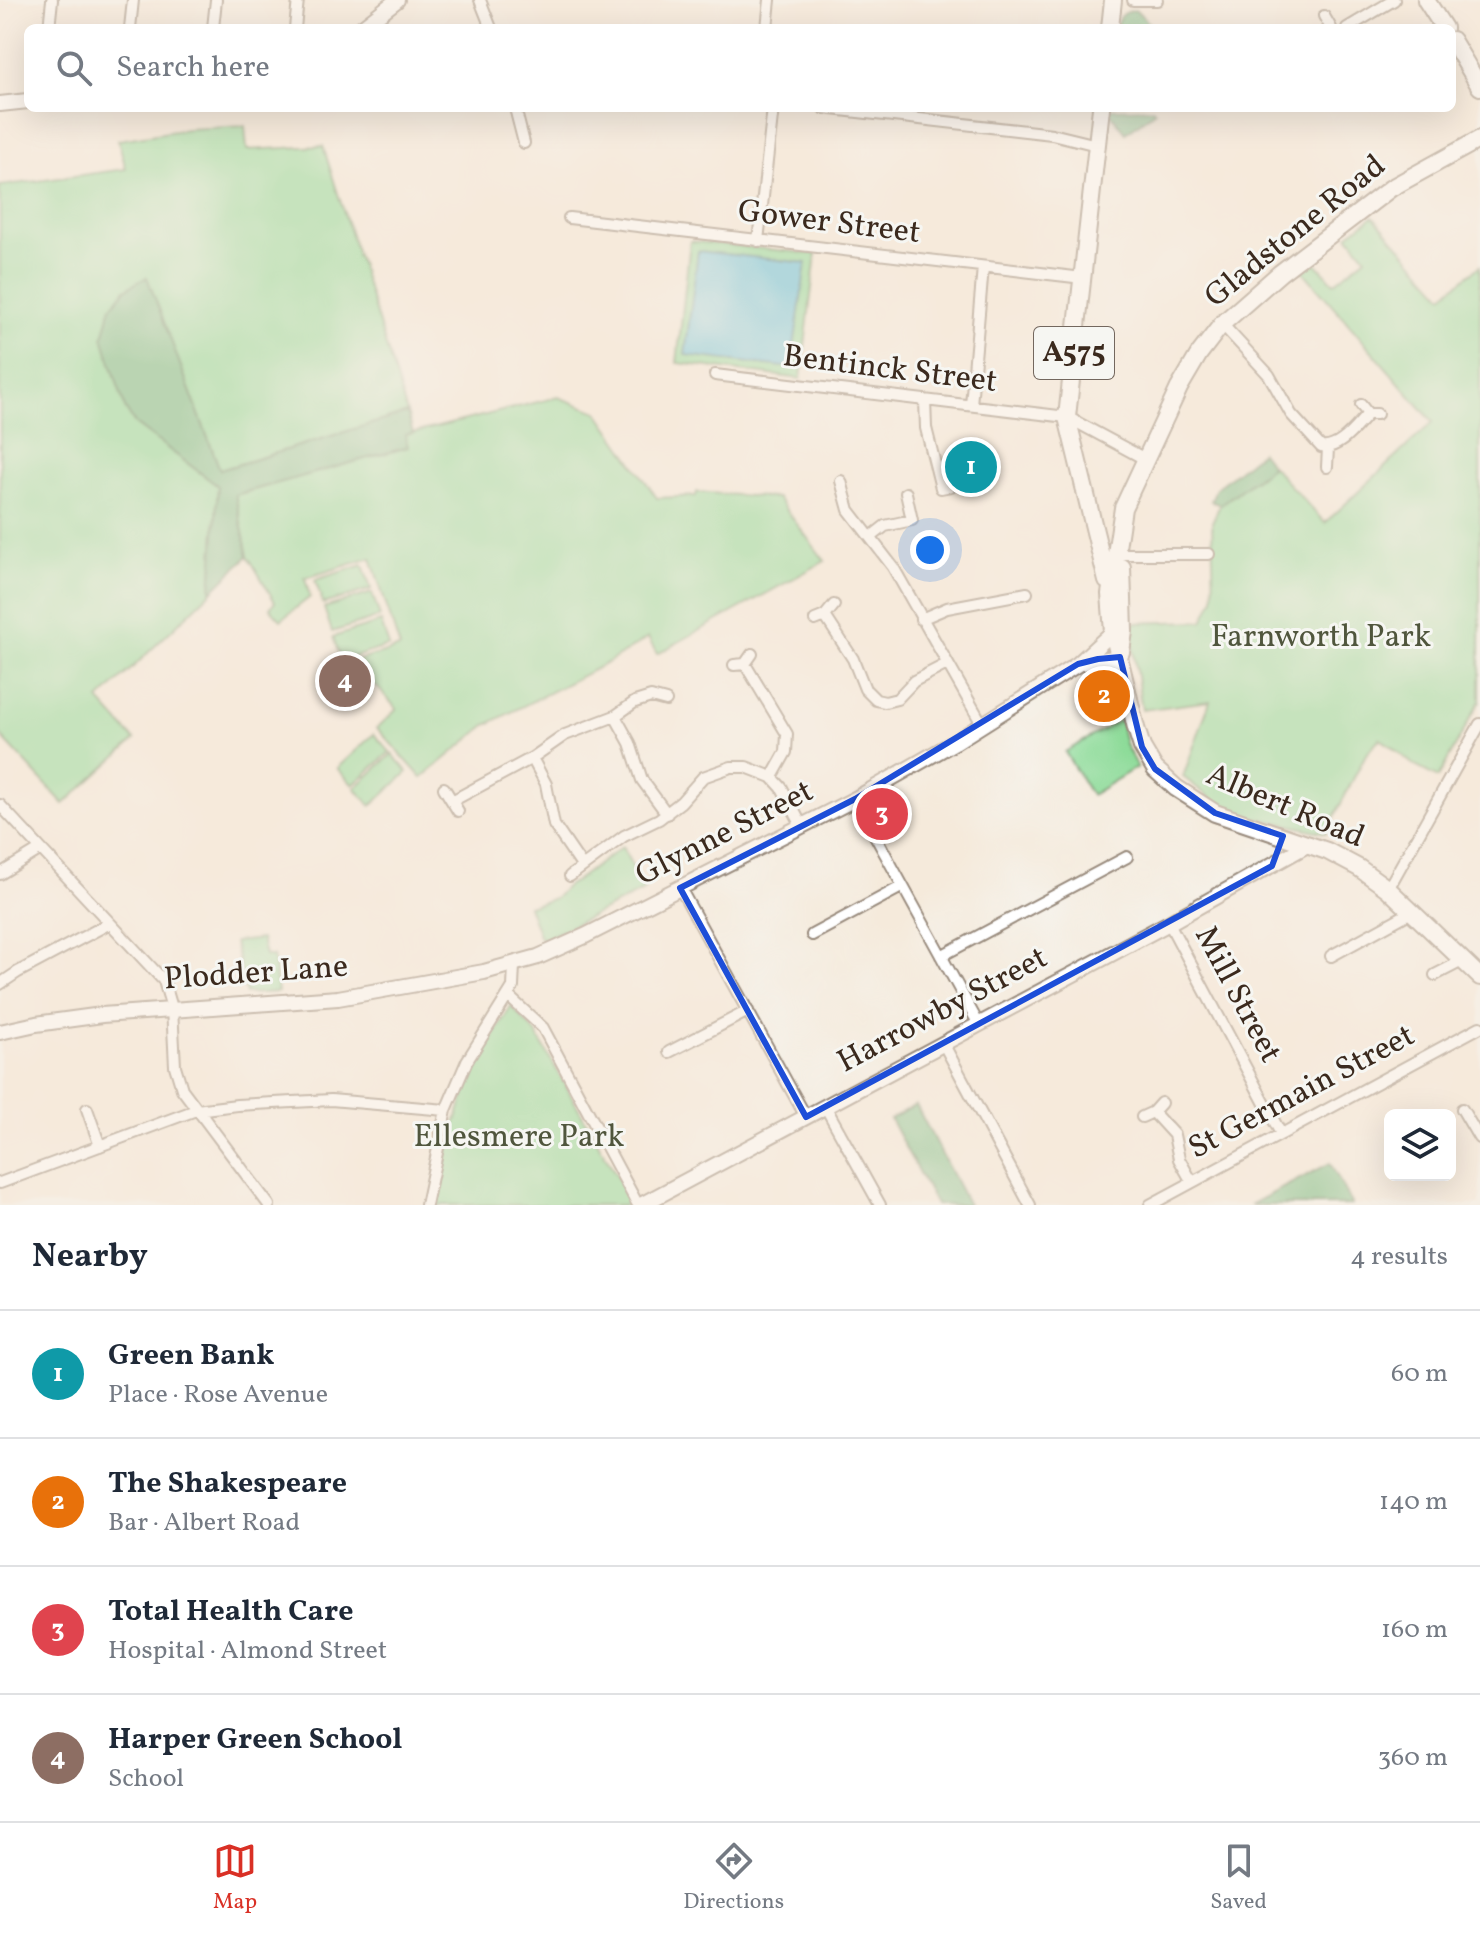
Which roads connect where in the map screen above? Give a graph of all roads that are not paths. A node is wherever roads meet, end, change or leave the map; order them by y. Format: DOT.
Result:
graph roads {
  1 [pos="52,0"];
  2 [pos="133,0"];
  3 [pos="216,0"];
  4 [pos="298,0"];
  5 [pos="397,0"];
  6 [pos="480,0"];
  7 [pos="770,0"];
  8 [pos="1113,0"];
  9 [pos="1133,0"];
  10 [pos="1157,0"];
  11 [pos="1394,0"];
  12 [pos="1426,0"];
  13 [pos="1324,16"];
  14 [pos="49,24"];
  15 [pos="130,24"];
  16 [pos="213,24"];
  17 [pos="295,24"];
  18 [pos="366,24"];
  19 [pos="489,24"];
  20 [pos="767,24"];
  21 [pos="1110,24"];
  22 [pos="1329,24"];
  23 [pos="1354,24"];
  24 [pos="1441,24"];
  25 [pos="1456,47"];
  26 [pos="1480,87"];
  27 [pos="24,101"];
  28 [pos="0,104"];
  29 [pos="516,112"];
  30 [pos="773,112"];
  31 [pos="858,112"];
  32 [pos="1101,112"];
  33 [pos="1480,139"];
  34 [pos="524,143"];
  35 [pos="1097,145"];
  36 [pos="569,218"];
  37 [pos="758,241"];
  38 [pos="983,267"];
  39 [pos="1083,278"];
  40 [pos="1222,324"];
  41 [pos="715,375"];
  42 [pos="925,400"];
  43 [pos="971,405"];
  44 [pos="1361,405"];
  45 [pos="1067,417"];
  46 [pos="1328,448"];
  47 [pos="1145,459"];
  48 [pos="1327,467"];
  49 [pos="841,481"];
  50 [pos="951,486"];
  51 [pos="906,493"];
  52 [pos="871,537"];
  53 [pos="1118,554"];
  54 [pos="1209,554"];
  55 [pos="1027,593"];
  56 [pos="1110,594"];
  57 [pos="834,605"];
  58 [pos="921,619"];
  59 [pos="1113,632"];
  60 [pos="752,654"];
  61 [pos="1120,657"];
  62 [pos="947,664"];
  63 [pos="1078,664"];
  64 [pos="666,701"];
  65 [pos="615,716"];
  66 [pos="982,724"];
  67 [pos="1480,724"];
  68 [pos="532,758"];
  69 [pos="772,777"];
  70 [pos="444,788"];
  71 [pos="855,799"];
  72 [pos="0,805"];
  73 [pos="667,814"];
  74 [pos="802,826"];
  75 [pos="1283,836"];
  76 [pos="1309,844"];
  77 [pos="41,849"];
  78 [pos="1127,857"];
  79 [pos="582,866"];
  80 [pos="1272,866"];
  81 [pos="0,874"];
  82 [pos="570,876"];
  83 [pos="903,886"];
  84 [pos="680,888"];
  85 [pos="1388,889"];
  86 [pos="1413,911"];
  87 [pos="110,923"];
  88 [pos="1169,923"];
  89 [pos="812,935"];
  90 [pos="941,956"];
  91 [pos="1331,956"];
  92 [pos="1464,960"];
  93 [pos="514,965"];
  94 [pos="1435,975"];
  95 [pos="1480,977"];
  96 [pos="0,984"];
  97 [pos="508,996"];
  98 [pos="172,1008"];
  99 [pos="748,1011"];
  100 [pos="978,1023"];
  101 [pos="1480,1027"];
  102 [pos="0,1032"];
  103 [pos="943,1043"];
  104 [pos="669,1052"];
  105 [pos="825,1106"];
  106 [pos="87,1109"];
  107 [pos="1462,1109"];
  108 [pos="196,1110"];
  109 [pos="446,1110"];
  110 [pos="806,1117"];
  111 [pos="1142,1117"];
  112 [pos="1475,1120"];
  113 [pos="1281,1134"];
  114 [pos="1479,1138"];
  115 [pos="100,1146"];
  116 [pos="1,1180"];
  117 [pos="1192,1182"];
  118 [pos="269,1205"];
  119 [pos="426,1205"];
  120 [pos="639,1205"];
  121 [pos="880,1205"];
  122 [pos="1030,1205"];
  123 [pos="1150,1205"];
  1 -- 14 [label="street"];
  2 -- 15 [label="street"];
  3 -- 16 [label="street"];
  4 -- 17 [label="street"];
  5 -- 18 [label="main road"];
  6 -- 19 [label="street"];
  7 -- 20 [label="street"];
  8 -- 21 [label="main road"];
  9 -- 10 [label="street"];
  11 -- 23 [label="street"];
  12 -- 24 [label="main road"];
  13 -- 22 [label="street"];
  25 -- 26 [label="main road"];
  27 -- 28 [label="main road"];
  29 -- 34 [label="street"];
  30 -- 37 [label="street"];
  31 -- 35 [label="street"];
  32 -- 35 [label="main road, A575"];
  33 -- 40 [label="main road, Gladstone Road / A575"];
  35 -- 39 [label="main road, A575"];
  36 -- 37 [label="street, Gower Street"];
  37 -- 38 [label="street, Gower Street"];
  38 -- 39 [label="street, Gower Street"];
  38 -- 43 [label="street"];
  39 -- 45 [label="main road, A575"];
  40 -- 46 [label="street"];
  40 -- 47 [label="main road, Gladstone Road / A575"];
  41 -- 42 [label="street, Bentinck Street"];
  42 -- 43 [label="street, Bentinck Street"];
  42 -- 50 [label="street"];
  43 -- 45 [label="street, Bentinck Street"];
  44 -- 46 [label="street"];
  45 -- 47 [label="street, Bentinck Street"];
  45 -- 56 [label="main road, A575"];
  46 -- 48 [label="street"];
  47 -- 53 [label="main road, Gladstone Road / A575"];
  49 -- 52 [label="street"];
  51 -- 52 [label="street"];
  52 -- 58 [label="street"];
  53 -- 54 [label="street"];
  53 -- 56 [label="main road, Gladstone Road / A575"];
  53 -- 61 [label="main road, Gladstone Road / A575"];
  55 -- 58 [label="street"];
  56 -- 59 [label="main road, A575"];
  57 -- 62 [label="street"];
  58 -- 62 [label="street"];
  59 -- 61 [label="main road, A575"];
  59 -- 63 [label="main road, Glynne Street"];
  60 -- 69 [label="street"];
  61 -- 63 [label="main road, Glynne Street"];
  61 -- 75 [label="main road, Albert Road / A575"];
  62 -- 66 [label="street"];
  63 -- 66 [label="main road, Glynne Street"];
  64 -- 65 [label="street"];
  65 -- 68 [label="street"];
  65 -- 73 [label="street"];
  66 -- 71 [label="main road, Glynne Street"];
  67 -- 85 [label="street"];
  68 -- 70 [label="street"];
  68 -- 79 [label="street"];
  69 -- 73 [label="street"];
  69 -- 74 [label="street"];
  71 -- 74 [label="main road, Glynne Street"];
  71 -- 83 [label="street"];
  72 -- 77 [label="street"];
  73 -- 79 [label="street"];
  74 -- 84 [label="main road, Glynne Street"];
  75 -- 76 [label="main road, Albert Road / A575"];
  75 -- 80 [label="main road"];
  76 -- 80 [label="main road, Harrowby Street"];
  76 -- 85 [label="main road, Albert Road / A575"];
  77 -- 81 [label="street"];
  77 -- 87 [label="street"];
  78 -- 90 [label="street"];
  79 -- 82 [label="street"];
  80 -- 88 [label="main road, Harrowby Street"];
  83 -- 89 [label="street"];
  83 -- 90 [label="street"];
  84 -- 93 [label="main road, Glynne Street"];
  84 -- 99 [label="street"];
  85 -- 86 [label="main road, Albert Road / A575"];
  86 -- 91 [label="street"];
  86 -- 92 [label="main road, Albert Road / A575"];
  87 -- 96 [label="street"];
  87 -- 98 [label="street"];
  88 -- 100 [label="main road, Harrowby Street"];
  88 -- 113 [label="street, Mill Street"];
  90 -- 100 [label="street"];
  92 -- 94 [label="street"];
  92 -- 95 [label="main road, Albert Road / A575"];
  93 -- 97 [label="street"];
  93 -- 98 [label="main road, Plodder Lane"];
  97 -- 109 [label="street"];
  97 -- 120 [label="street"];
  98 -- 102 [label="main road, Plodder Lane"];
  98 -- 108 [label="street"];
  99 -- 104 [label="street"];
  99 -- 110 [label="street"];
  100 -- 103 [label="main road, Harrowby Street"];
  101 -- 113 [label="street, St Germain Street"];
  103 -- 105 [label="main road, Harrowby Street"];
  103 -- 122 [label="street"];
  105 -- 110 [label="main road, Harrowby Street"];
  105 -- 121 [label="street"];
  106 -- 115 [label="street"];
  107 -- 112 [label="street"];
  108 -- 109 [label="street"];
  108 -- 115 [label="street"];
  108 -- 118 [label="street"];
  109 -- 119 [label="street"];
  110 -- 120 [label="main road, Harrowby Street"];
  111 -- 117 [label="street"];
  112 -- 114 [label="street"];
  113 -- 117 [label="street, St Germain Street"];
  115 -- 116 [label="street"];
  117 -- 123 [label="street, St Germain Street"];
}
